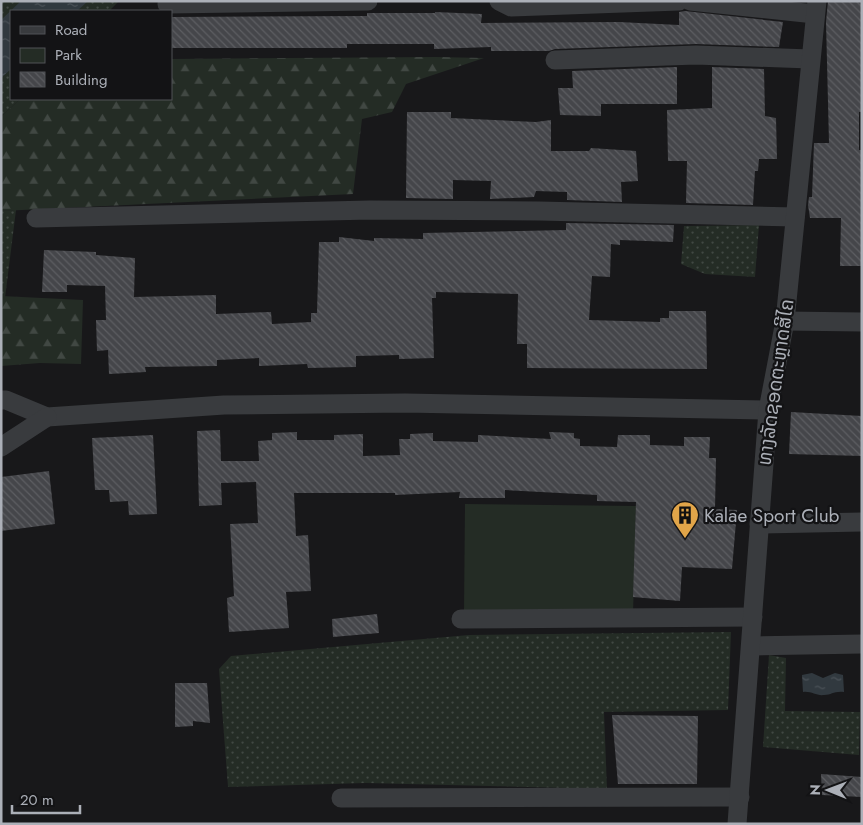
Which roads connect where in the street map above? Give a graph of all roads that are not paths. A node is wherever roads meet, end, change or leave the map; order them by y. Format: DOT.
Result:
graph roads {
  1 [pos="368,1"];
  2 [pos="499,1"];
  3 [pos="679,1"];
  4 [pos="690,1"];
  5 [pos="167,4"];
  6 [pos="816,8"];
  7 [pos="810,59"];
  8 [pos="555,60"];
  9 [pos="794,217"];
  10 [pos="36,218"];
  11 [pos="785,321"];
  12 [pos="862,322"];
  13 [pos="1,400"];
  14 [pos="768,410"];
  15 [pos="46,417"];
  16 [pos="1,447"];
  17 [pos="862,522"];
  18 [pos="759,524"];
  19 [pos="753,617"];
  20 [pos="461,619"];
  21 [pos="862,644"];
  22 [pos="751,646"];
  23 [pos="740,797"];
  24 [pos="341,798"];
  25 [pos="737,824"];
  1 -- 5 [label="street"];
  2 -- 3 [label="street"];
  4 -- 6 [label="street"];
  6 -- 7 [label="street, ທາງລັດຊອດຕະຫຼາດສີໄຄ"];
  7 -- 8 [label="street"];
  7 -- 9 [label="street, ທາງລັດຊອດຕະຫຼາດສີໄຄ"];
  9 -- 10 [label="street"];
  9 -- 11 [label="street, ທາງລັດຊອດຕະຫຼາດສີໄຄ"];
  11 -- 12 [label="street"];
  11 -- 14 [label="street, ທາງລັດຊອດຕະຫຼາດສີໄຄ"];
  13 -- 15 [label="street"];
  14 -- 15 [label="street"];
  14 -- 18 [label="street, ທາງລັດຊອດຕະຫຼາດສີໄຄ"];
  15 -- 16 [label="street"];
  17 -- 18 [label="street"];
  18 -- 19 [label="street, ທາງລັດຊອດຕະຫຼາດສີໄຄ"];
  19 -- 20 [label="street"];
  19 -- 22 [label="street, ທາງລັດຊອດຕະຫຼາດສີໄຄ"];
  21 -- 22 [label="street"];
  22 -- 23 [label="street, ທາງລັດຊອດຕະຫຼາດສີໄຄ"];
  23 -- 24 [label="street"];
  23 -- 25 [label="street, ທາງລັດຊອດຕະຫຼາດສີໄຄ"];
}
